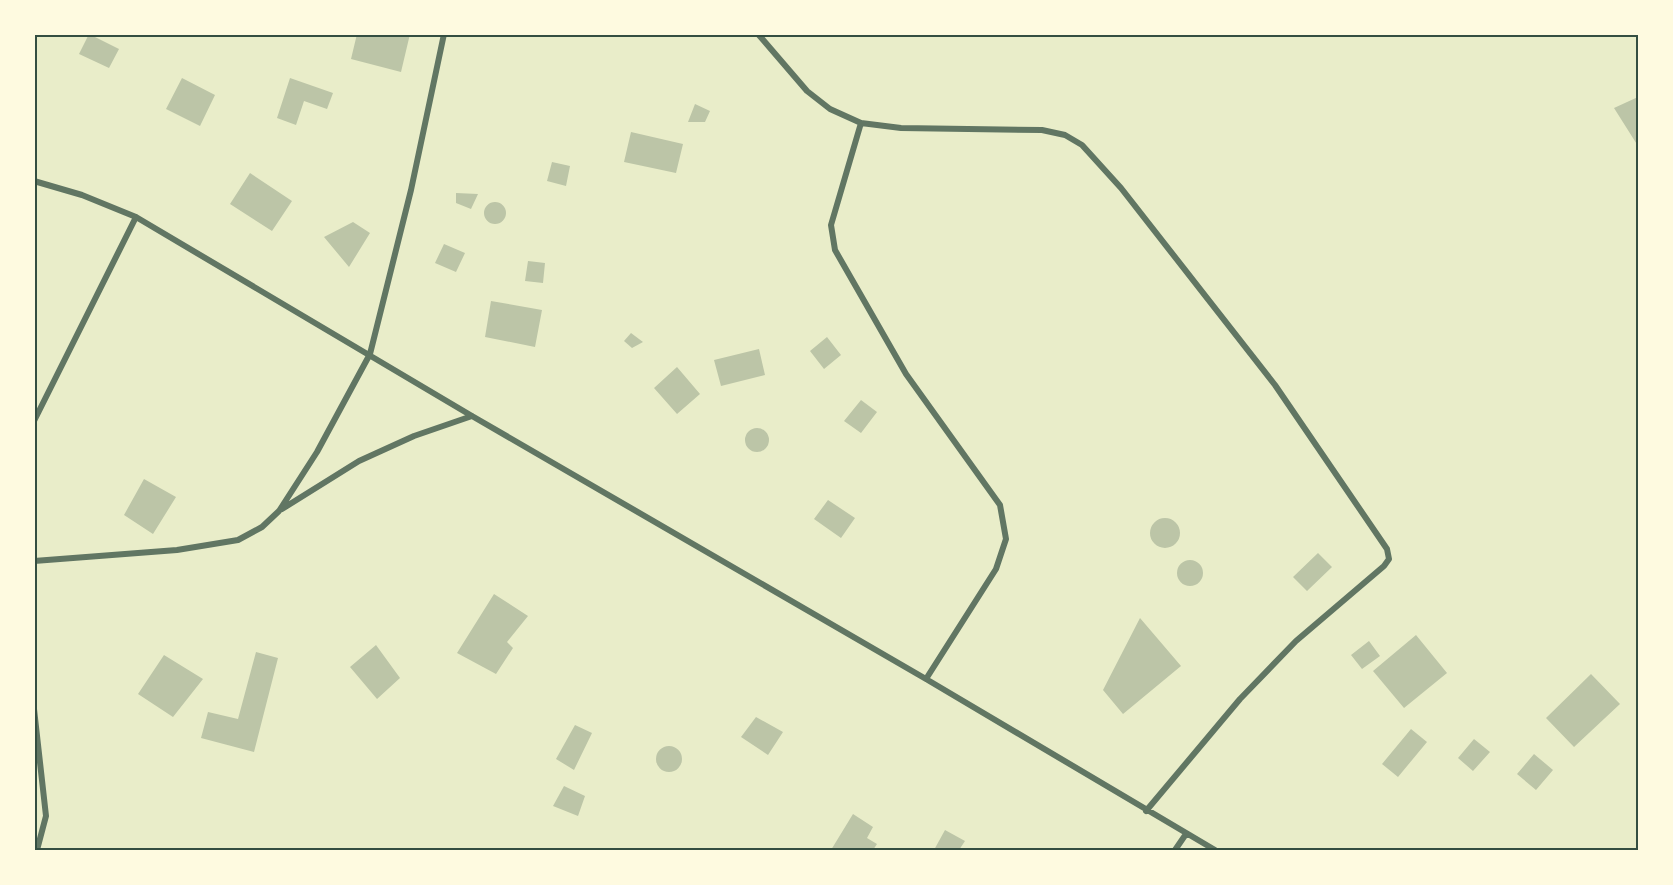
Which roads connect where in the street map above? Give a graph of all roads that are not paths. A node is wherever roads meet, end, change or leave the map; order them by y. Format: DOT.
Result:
graph roads {
  1 [pos="444,34"];
  2 [pos="758,34"];
  3 [pos="861,123"];
  4 [pos="34,181"];
  5 [pos="136,217"];
  6 [pos="370,354"];
  7 [pos="472,416"];
  8 [pos="34,421"];
  9 [pos="279,510"];
  10 [pos="34,561"];
  11 [pos="926,679"];
  12 [pos="34,709"];
  13 [pos="1146,811"];
  14 [pos="1186,834"];
  15 [pos="37,850"];
  16 [pos="1175,850"];
  17 [pos="1215,850"];
  1 -- 6 [label="street"];
  2 -- 3 [label="street"];
  3 -- 11 [label="street"];
  3 -- 13 [label="street"];
  4 -- 5 [label="street"];
  5 -- 6 [label="street"];
  5 -- 8 [label="street"];
  6 -- 7 [label="street"];
  6 -- 9 [label="street"];
  7 -- 9 [label="street"];
  7 -- 11 [label="street"];
  9 -- 10 [label="street"];
  11 -- 13 [label="street"];
  12 -- 15 [label="street"];
  13 -- 14 [label="street"];
  14 -- 16 [label="street"];
  14 -- 17 [label="street"];
}
